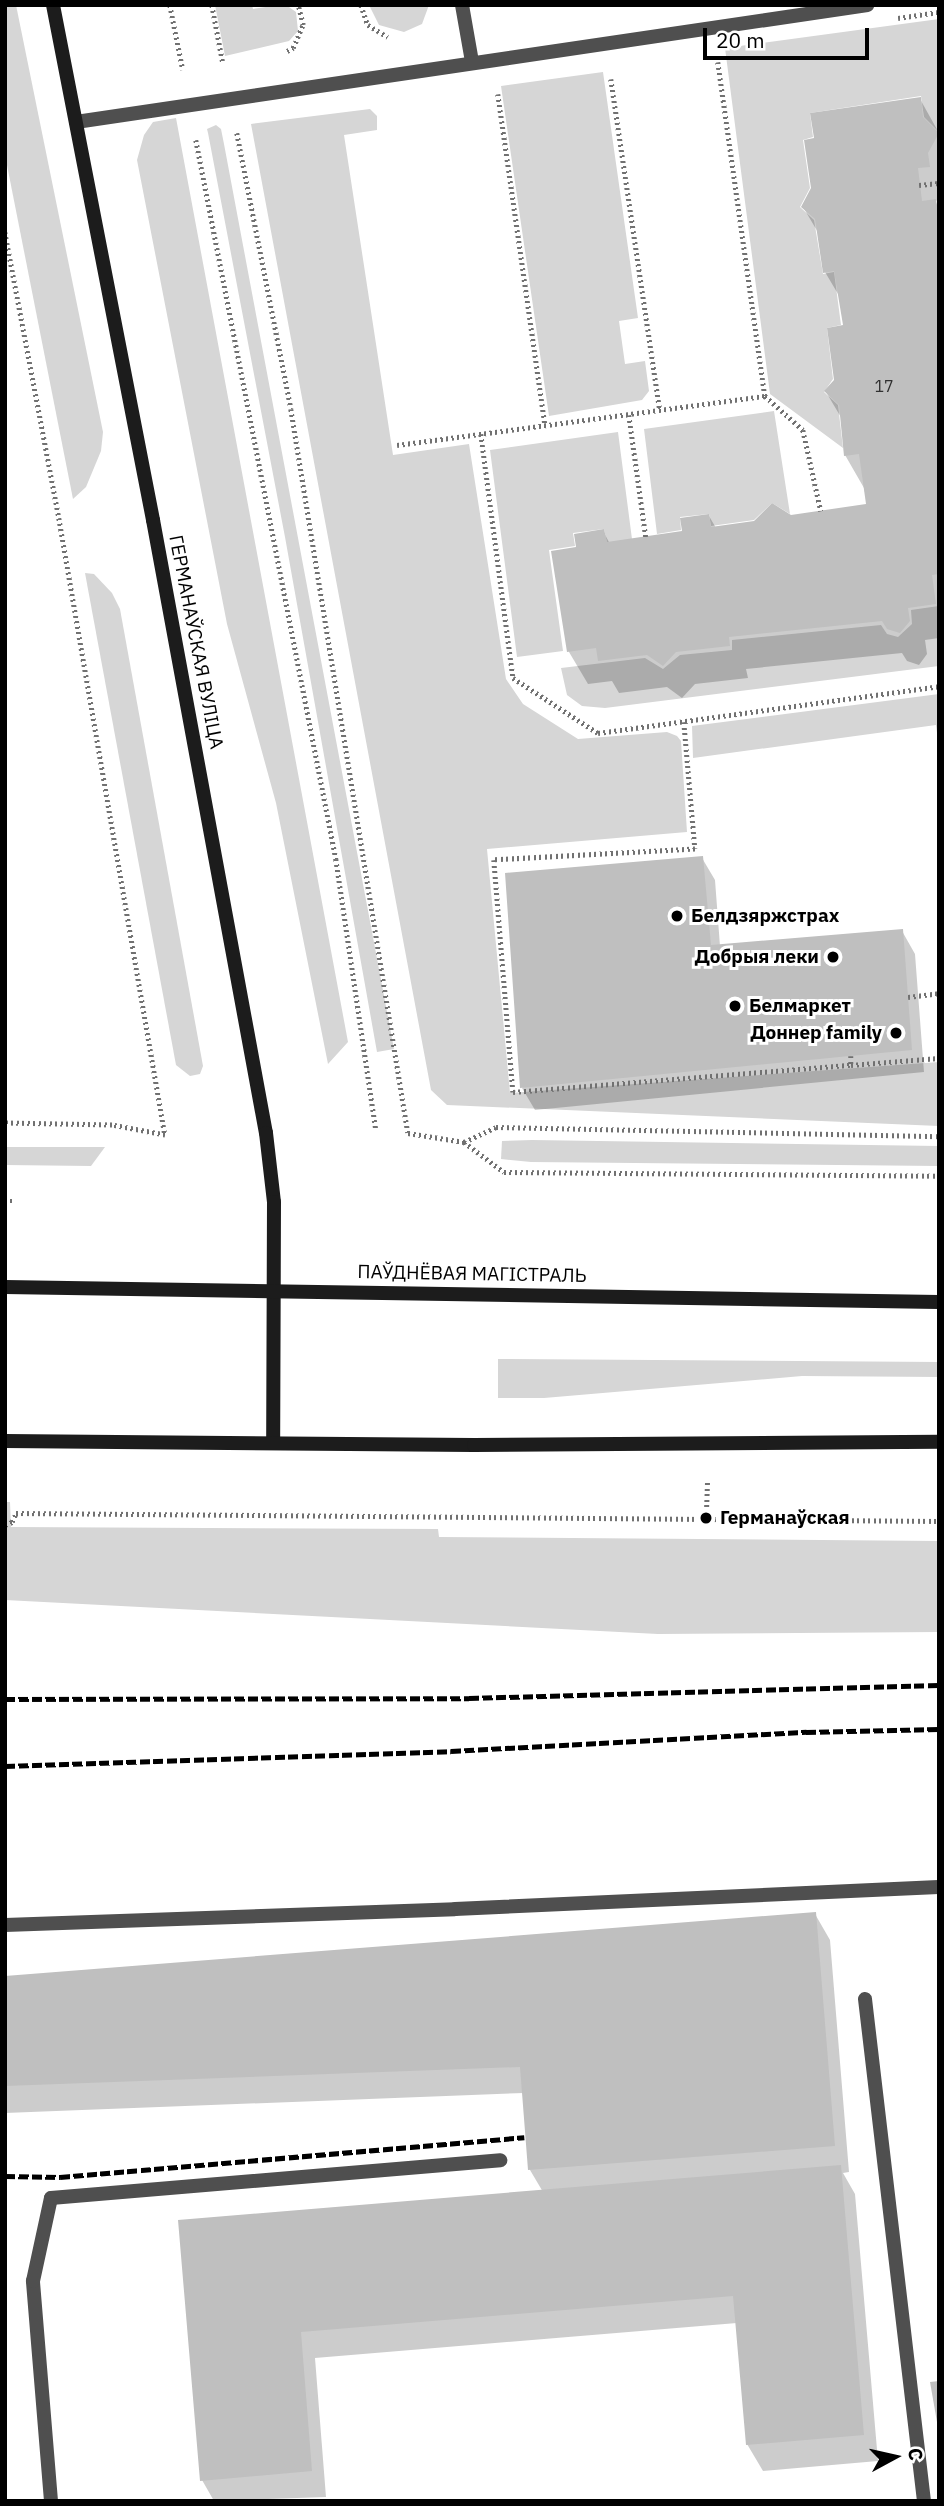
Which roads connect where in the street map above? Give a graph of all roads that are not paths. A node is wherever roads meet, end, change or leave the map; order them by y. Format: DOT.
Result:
graph roads {
  1 [pos="53,5"];
  2 [pos="462,5"];
  3 [pos="867,5"];
  4 [pos="472,62"];
  5 [pos="76,122"];
  6 [pos="5,1287"];
  7 [pos="272,1289"];
  8 [pos="939,1302"];
  9 [pos="5,1441"];
  10 [pos="273,1442"];
  11 [pos="939,1442"];
  12 [pos="939,1887"];
  13 [pos="5,1925"];
  14 [pos="865,1999"];
  15 [pos="500,2160"];
  16 [pos="51,2501"];
  17 [pos="924,2501"];
  1 -- 5 [label="main road, ГЕРМАНАЎСКАЯ ВУЛІЦА"];
  2 -- 4 [label="lane"];
  3 -- 4 [label="lane"];
  4 -- 5 [label="lane"];
  5 -- 7 [label="main road, ГЕРМАНАЎСКАЯ ВУЛІЦА"];
  6 -- 7 [label="main road, ПАЎДНЁВАЯ МАГІСТРАЛЬ"];
  7 -- 8 [label="main road, ПАЎДНЁВАЯ МАГІСТРАЛЬ"];
  7 -- 10 [label="main road, ГЕРМАНАЎСКАЯ ВУЛІЦА"];
  9 -- 10 [label="main road"];
  10 -- 11 [label="main road"];
  12 -- 13 [label="lane"];
  14 -- 17 [label="lane"];
  15 -- 16 [label="lane"];
}
